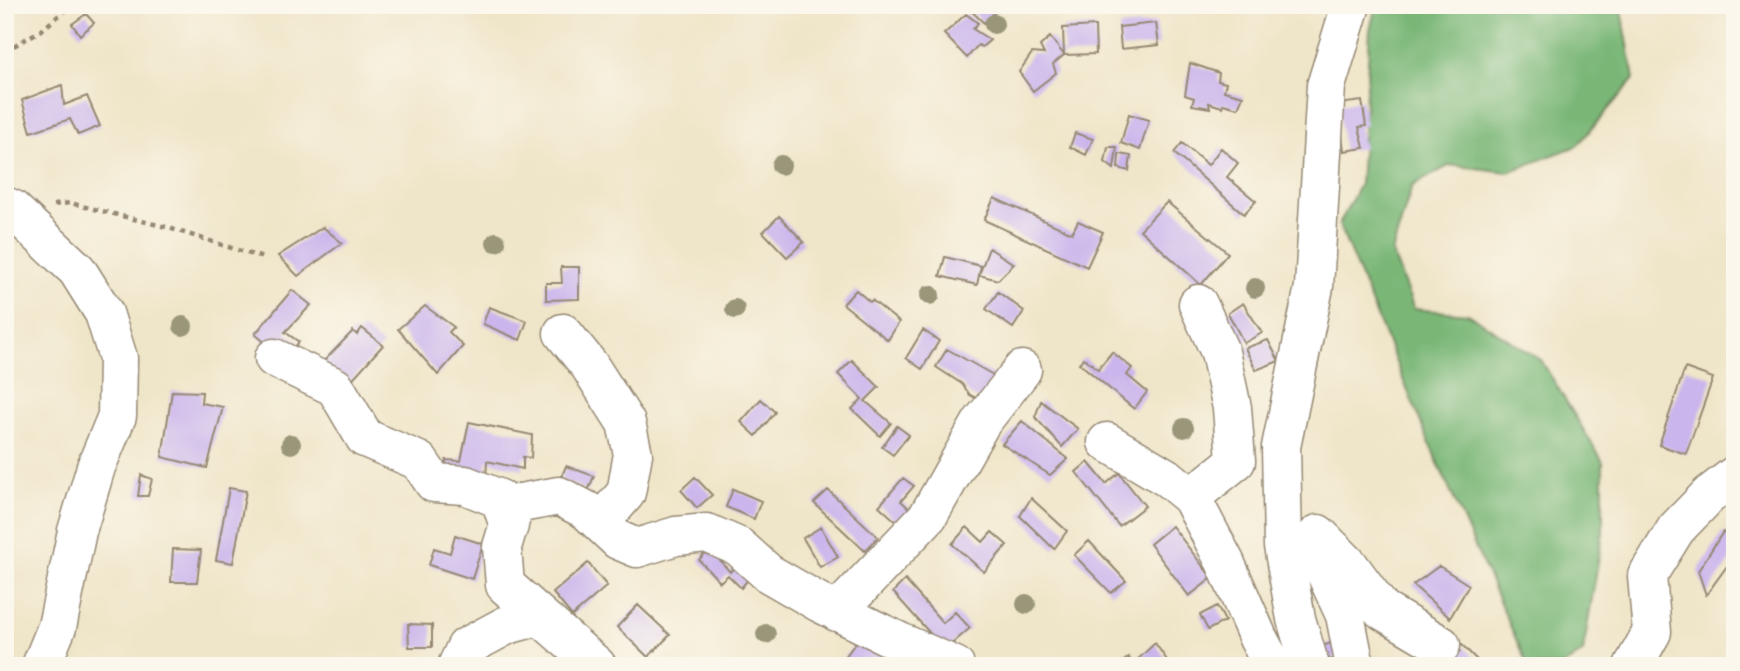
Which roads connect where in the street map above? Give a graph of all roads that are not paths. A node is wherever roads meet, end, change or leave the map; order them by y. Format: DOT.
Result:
graph roads {
  1 [pos="1351,5"];
  2 [pos="8,208"];
  3 [pos="1198,304"];
  4 [pos="563,333"];
  5 [pos="274,358"];
  6 [pos="1022,370"];
  7 [pos="1107,442"];
  8 [pos="1735,475"];
  9 [pos="1191,497"];
  10 [pos="600,523"];
  11 [pos="509,526"];
  12 [pos="837,611"];
  13 [pos="556,639"];
  14 [pos="1441,645"];
  15 [pos="41,666"];
  16 [pos="457,666"];
  17 [pos="597,666"];
  18 [pos="955,666"];
  19 [pos="1273,666"];
  20 [pos="1310,666"];
  21 [pos="1355,666"];
  22 [pos="1633,666"];
  1 -- 20 [label="street"];
  2 -- 15 [label="street"];
  3 -- 9 [label="street"];
  4 -- 10 [label="street"];
  5 -- 11 [label="street"];
  6 -- 12 [label="street"];
  7 -- 9 [label="street"];
  8 -- 22 [label="street"];
  9 -- 19 [label="street"];
  10 -- 11 [label="street"];
  10 -- 12 [label="street"];
  11 -- 13 [label="street"];
  12 -- 18 [label="street"];
  13 -- 16 [label="street"];
  13 -- 17 [label="street"];
  14 -- 21 [label="street"];
}
